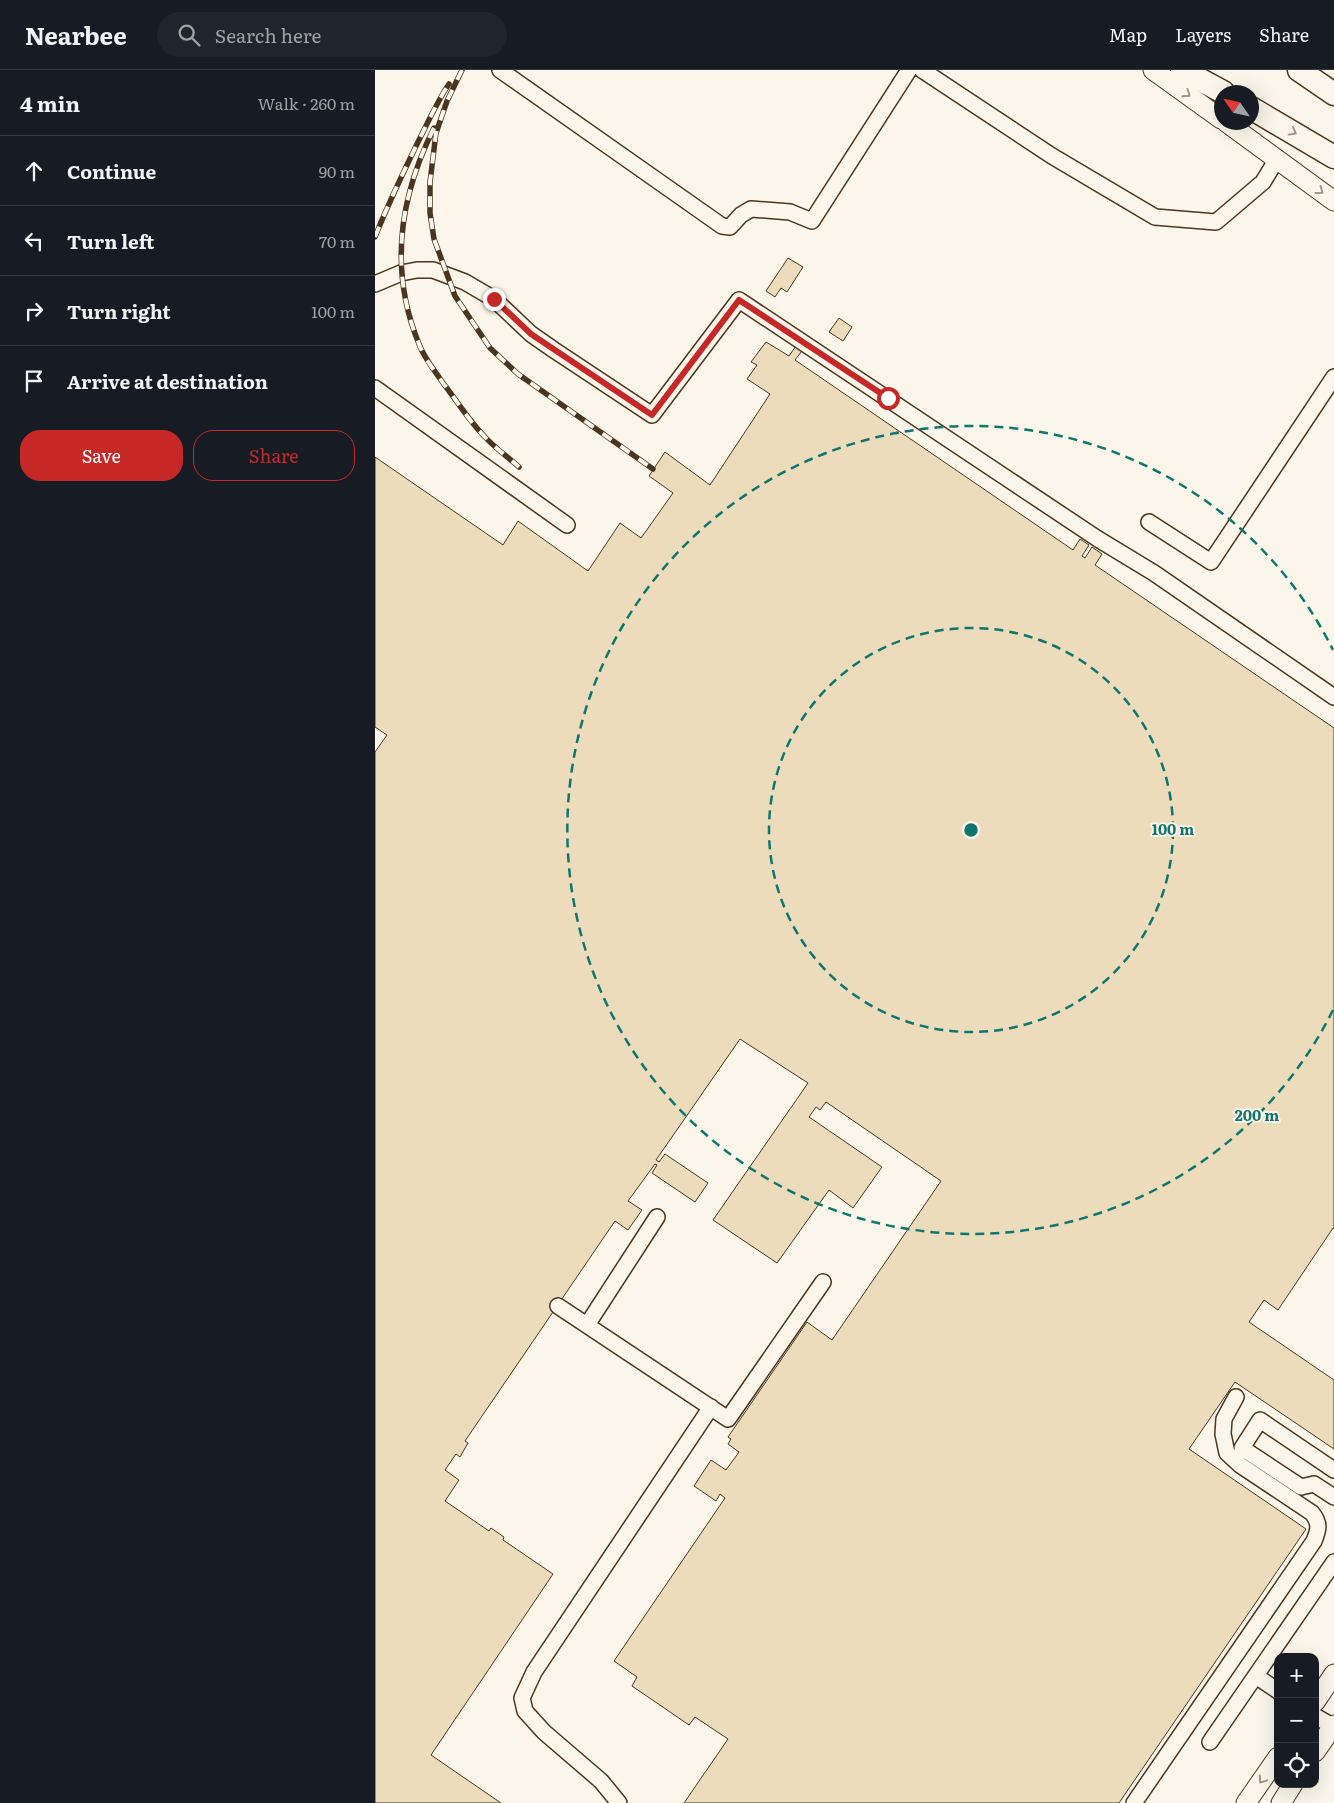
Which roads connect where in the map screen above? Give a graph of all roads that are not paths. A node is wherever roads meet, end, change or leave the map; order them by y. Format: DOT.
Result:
graph roads {
  1 [pos="500,70"];
  2 [pos="909,70"];
  3 [pos="921,70"];
  4 [pos="1153,70"];
  5 [pos="1182,70"];
  6 [pos="1299,70"];
  7 [pos="1214,87"];
  8 [pos="1334,94"];
  9 [pos="1259,113"];
  10 [pos="1214,114"];
  11 [pos="1238,130"];
  12 [pos="1334,157"];
  13 [pos="1277,160"];
  14 [pos="1334,201"];
  15 [pos="375,284"];
  16 [pos="1334,377"];
  17 [pos="375,388"];
  18 [pos="1149,522"];
  19 [pos="567,525"];
  20 [pos="1334,697"];
  21 [pos="657,1217"];
  22 [pos="823,1282"];
  23 [pos="558,1306"];
  24 [pos="587,1325"];
  25 [pos="1236,1398"];
  26 [pos="711,1407"];
  27 [pos="1334,1470"];
  28 [pos="1334,1497"];
  29 [pos="1334,1562"];
  30 [pos="1334,1674"];
  31 [pos="1256,1676"];
  32 [pos="1274,1688"];
  33 [pos="1318,1698"];
  34 [pos="1319,1718"];
  35 [pos="1334,1726"];
  36 [pos="1210,1742"];
  37 [pos="1319,1747"];
  38 [pos="1274,1763"];
  39 [pos="1290,1788"];
  40 [pos="619,1803"];
  41 [pos="1134,1803"];
  42 [pos="1246,1803"];
  43 [pos="1281,1803"];
  1 -- 2 [label="street"];
  3 -- 13 [label="street"];
  4 -- 10 [label="main road, one-way"];
  5 -- 7 [label="highway"];
  6 -- 8 [label="highway"];
  9 -- 12 [label="highway, one-way"];
  11 -- 13 [label="main road"];
  13 -- 14 [label="main road, one-way"];
  15 -- 20 [label="street"];
  16 -- 18 [label="street"];
  17 -- 19 [label="street"];
  21 -- 24 [label="street"];
  22 -- 26 [label="street"];
  23 -- 24 [label="street"];
  24 -- 26 [label="street"];
  25 -- 41 [label="street"];
  26 -- 40 [label="street"];
  27 -- 28 [label="street"];
  29 -- 31 [label="street"];
  30 -- 33 [label="main road"];
  31 -- 32 [label="street"];
  31 -- 36 [label="street"];
  34 -- 35 [label="street"];
  35 -- 37 [label="main road"];
  38 -- 42 [label="main road, one-way"];
  39 -- 43 [label="main road"];
}
